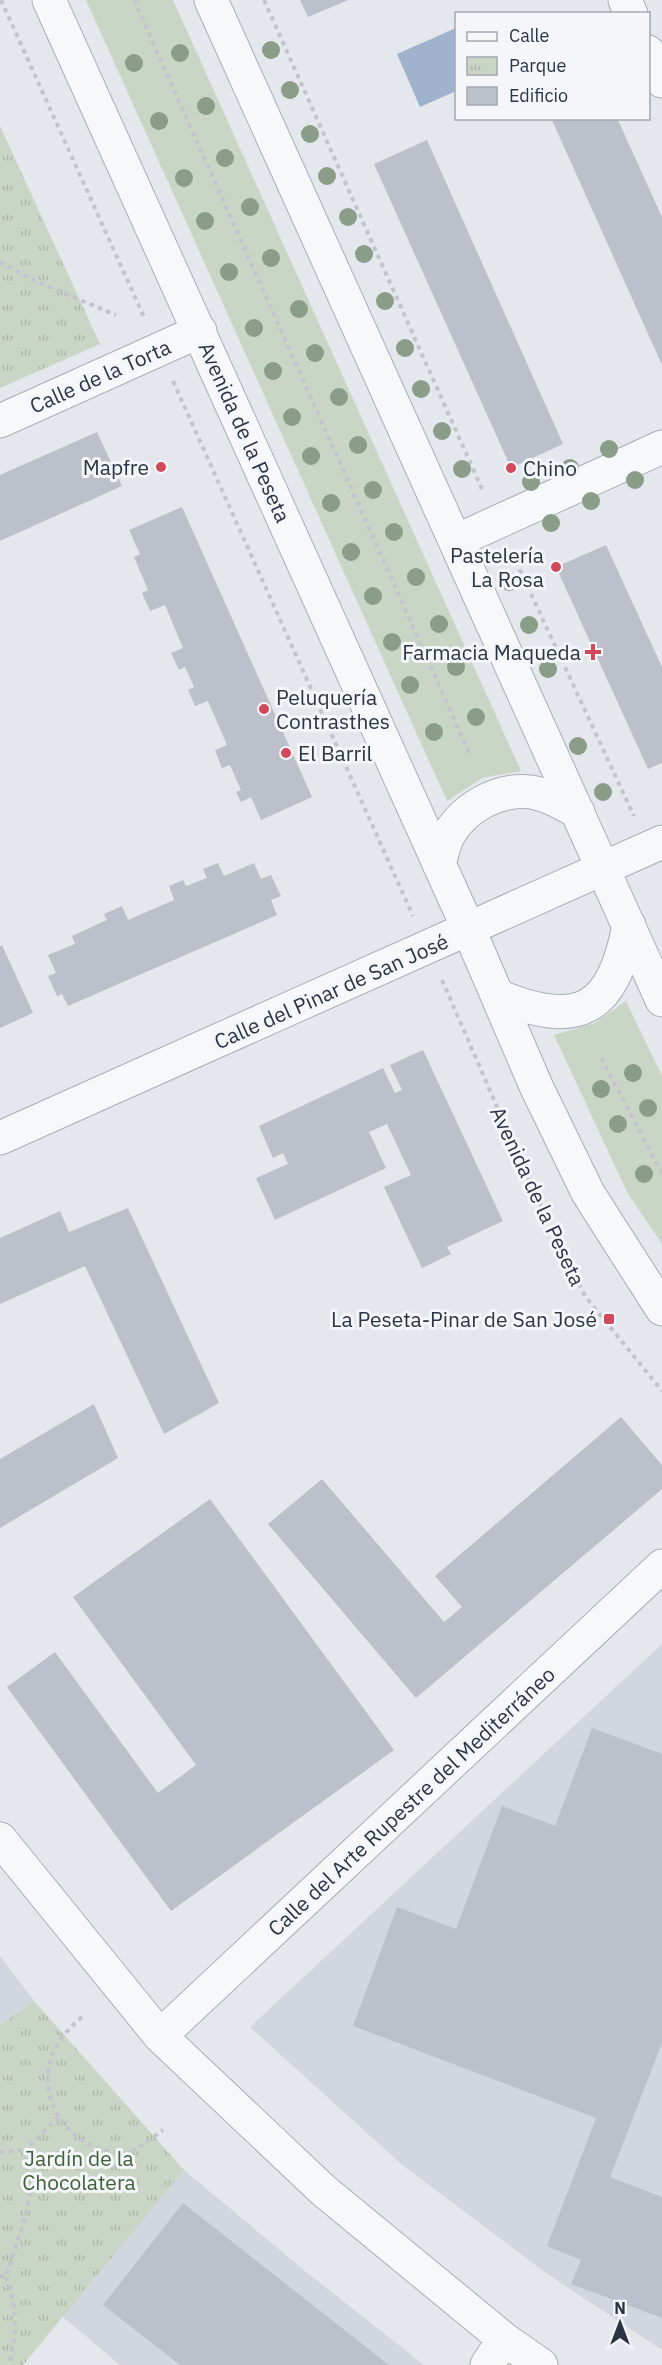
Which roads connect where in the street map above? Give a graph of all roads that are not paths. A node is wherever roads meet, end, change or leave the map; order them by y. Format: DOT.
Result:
graph roads {
  1 [pos="48,0"];
  2 [pos="211,0"];
  3 [pos="650,56"];
  4 [pos="662,81"];
  5 [pos="200,331"];
  6 [pos="0,421"];
  7 [pos="662,447"];
  8 [pos="456,541"];
  9 [pos="578,812"];
  10 [pos="655,845"];
  11 [pos="439,864"];
  12 [pos="604,868"];
  13 [pos="629,925"];
  14 [pos="469,930"];
  15 [pos="498,996"];
  16 [pos="662,1000"];
  17 [pos="0,1138"];
  18 [pos="662,1309"];
  19 [pos="662,1566"];
  20 [pos="0,1839"];
  21 [pos="160,2036"];
  22 [pos="496,2352"];
  23 [pos="541,2365"];
  1 -- 5 [label="street, Avenida de la Peseta"];
  2 -- 8 [label="street"];
  3 -- 4 [label="street"];
  5 -- 6 [label="street, Calle de la Torta"];
  5 -- 11 [label="street, Avenida de la Peseta"];
  7 -- 8 [label="street"];
  8 -- 9 [label="street"];
  9 -- 11 [label="street"];
  9 -- 12 [label="street"];
  10 -- 12 [label="street, Calle del Pinar de San José"];
  11 -- 14 [label="street, Avenida de la Peseta"];
  12 -- 13 [label="street"];
  12 -- 14 [label="street, Calle del Pinar de San José"];
  13 -- 15 [label="street"];
  13 -- 16 [label="street"];
  14 -- 15 [label="street, Avenida de la Peseta"];
  14 -- 17 [label="street, Calle del Pinar de San José"];
  15 -- 18 [label="street, Avenida de la Peseta"];
  19 -- 21 [label="street, Calle del Arte Rupestre del Mediterráneo"];
  20 -- 21 [label="street"];
  21 -- 22 [label="street"];
  22 -- 23 [label="street"];
}
